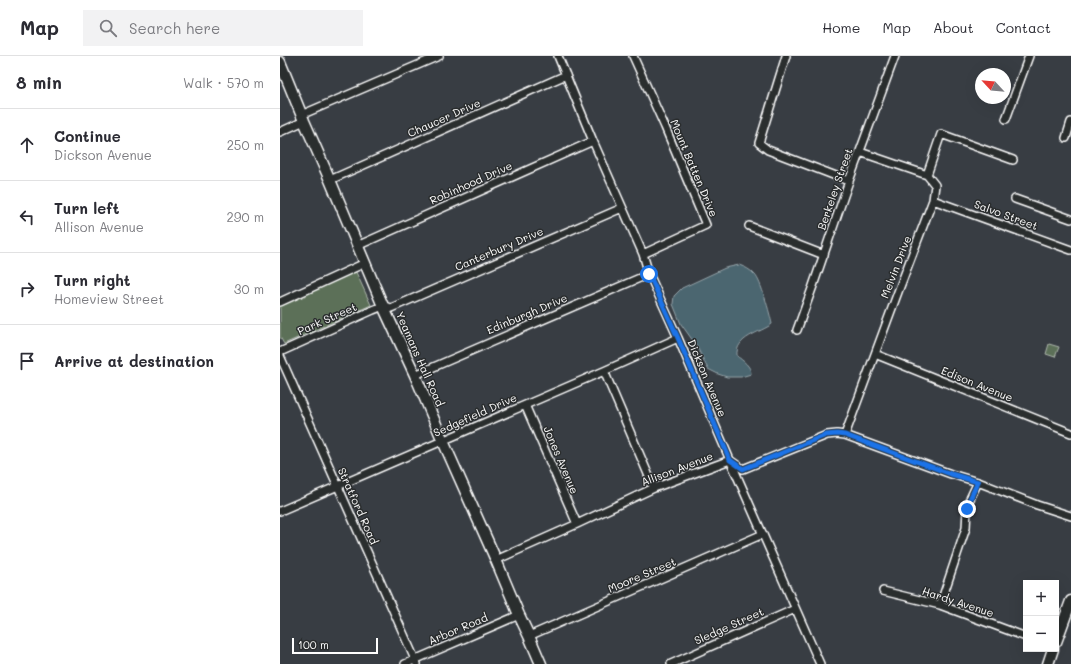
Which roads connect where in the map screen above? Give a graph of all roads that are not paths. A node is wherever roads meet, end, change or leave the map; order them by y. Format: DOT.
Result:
graph roads {
  1 [pos="439,56"];
  2 [pos="558,56"];
  3 [pos="632,56"];
  4 [pos="786,56"];
  5 [pos="895,56"];
  6 [pos="1029,56"];
  7 [pos="280,62"];
  8 [pos="566,75"];
  9 [pos="302,118"];
  10 [pos="1006,119"];
  11 [pos="1071,122"];
  12 [pos="280,132"];
  13 [pos="1066,138"];
  14 [pos="593,140"];
  15 [pos="860,152"];
  16 [pos="1013,160"];
  17 [pos="927,175"];
  18 [pos="330,180"];
  19 [pos="850,181"];
  20 [pos="1015,199"];
  21 [pos="933,200"];
  22 [pos="622,208"];
  23 [pos="1071,219"];
  24 [pos="749,226"];
  25 [pos="358,246"];
  26 [pos="1071,250"];
  27 [pos="643,254"];
  28 [pos="824,255"];
  29 [pos="365,263"];
  30 [pos="649,274"];
  31 [pos="280,302"];
  32 [pos="383,306"];
  33 [pos="797,330"];
  34 [pos="678,338"];
  35 [pos="280,352"];
  36 [pos="875,354"];
  37 [pos="280,356"];
  38 [pos="604,371"];
  39 [pos="415,375"];
  40 [pos="525,405"];
  41 [pos="1071,433"];
  42 [pos="845,435"];
  43 [pos="443,441"];
  44 [pos="730,460"];
  45 [pos="978,482"];
  46 [pos="337,486"];
  47 [pos="654,488"];
  48 [pos="280,511"];
  49 [pos="1071,516"];
  50 [pos="577,524"];
  51 [pos="763,534"];
  52 [pos="496,560"];
  53 [pos="883,591"];
  54 [pos="1071,601"];
  55 [pos="940,605"];
  56 [pos="795,609"];
  57 [pos="519,615"];
  58 [pos="1059,634"];
  59 [pos="529,636"];
  60 [pos="1023,636"];
  61 [pos="1052,652"];
  62 [pos="416,662"];
  63 [pos="405,664"];
  64 [pos="541,664"];
  65 [pos="671,664"];
  66 [pos="820,664"];
  67 [pos="1048,664"];
  1 -- 9 [label="street"];
  2 -- 8 [label="street, Dickson Avenue"];
  3 -- 27 [label="street, Mount Batten Drive"];
  4 -- 19 [label="street"];
  5 -- 15 [label="street, Berkeley Street"];
  6 -- 10 [label="street"];
  7 -- 9 [label="street, Yeamans Hall Road"];
  8 -- 14 [label="street, Dickson Avenue"];
  8 -- 18 [label="street, Chaucer Drive"];
  9 -- 12 [label="street"];
  9 -- 18 [label="street, Yeamans Hall Road"];
  11 -- 13 [label="street"];
  14 -- 22 [label="street, Dickson Avenue"];
  14 -- 25 [label="street, Robinhood Drive"];
  15 -- 17 [label="street"];
  15 -- 19 [label="street, Berkeley Street"];
  16 -- 17 [label="street"];
  17 -- 21 [label="street, Melvin Drive"];
  18 -- 25 [label="street, Yeamans Hall Road"];
  19 -- 28 [label="street, Berkeley Street"];
  20 -- 23 [label="street"];
  21 -- 26 [label="street, Salvo Street"];
  21 -- 36 [label="street, Melvin Drive"];
  22 -- 27 [label="street, Dickson Avenue"];
  22 -- 32 [label="street, Canterbury Drive"];
  24 -- 28 [label="street"];
  25 -- 29 [label="street, Yeamans Hall Road"];
  27 -- 30 [label="street, Dickson Avenue"];
  28 -- 33 [label="street, Berkeley Street"];
  29 -- 31 [label="street"];
  29 -- 32 [label="street, Yeamans Hall Road"];
  30 -- 34 [label="street, Dickson Avenue"];
  30 -- 39 [label="street, Edinburgh Drive"];
  32 -- 35 [label="street, Park Street"];
  32 -- 39 [label="street, Yeamans Hall Road"];
  34 -- 38 [label="street, Sedgefield Drive"];
  34 -- 44 [label="street, Dickson Avenue"];
  36 -- 41 [label="street, Edison Avenue"];
  36 -- 42 [label="street, Melvin Drive"];
  37 -- 46 [label="street, Stratford Road"];
  38 -- 40 [label="street, Sedgefield Drive"];
  38 -- 47 [label="street"];
  39 -- 43 [label="street, Yeamans Hall Road"];
  40 -- 43 [label="street, Sedgefield Drive"];
  40 -- 50 [label="street, Jones Avenue"];
  42 -- 44 [label="street, Allison Avenue"];
  42 -- 45 [label="street, Allison Avenue"];
  43 -- 46 [label="street, Sedgefield Drive"];
  43 -- 52 [label="street, Yeamans Hall Road"];
  44 -- 47 [label="street, Allison Avenue"];
  44 -- 51 [label="street, Dickson Avenue"];
  45 -- 49 [label="street, Allison Avenue"];
  45 -- 55 [label="street"];
  46 -- 48 [label="street, Sedgefield Drive"];
  46 -- 62 [label="street, Stratford Road"];
  47 -- 50 [label="street, Allison Avenue"];
  50 -- 52 [label="street, Allison Avenue"];
  51 -- 56 [label="street, Dickson Avenue"];
  51 -- 59 [label="street, Moore Street"];
  52 -- 57 [label="street, Yeamans Hall Road"];
  53 -- 55 [label="street, Hardy Avenue"];
  54 -- 58 [label="street"];
  55 -- 60 [label="street, Hardy Avenue"];
  56 -- 65 [label="street, Sledge Street"];
  56 -- 66 [label="street, Dickson Avenue"];
  57 -- 59 [label="street, Yeamans Hall Road"];
  57 -- 62 [label="street, Arbor Road"];
  59 -- 64 [label="street, Yeamans Hall Road"];
  61 -- 67 [label="street"];
  62 -- 63 [label="street, Arbor Road"];
}
